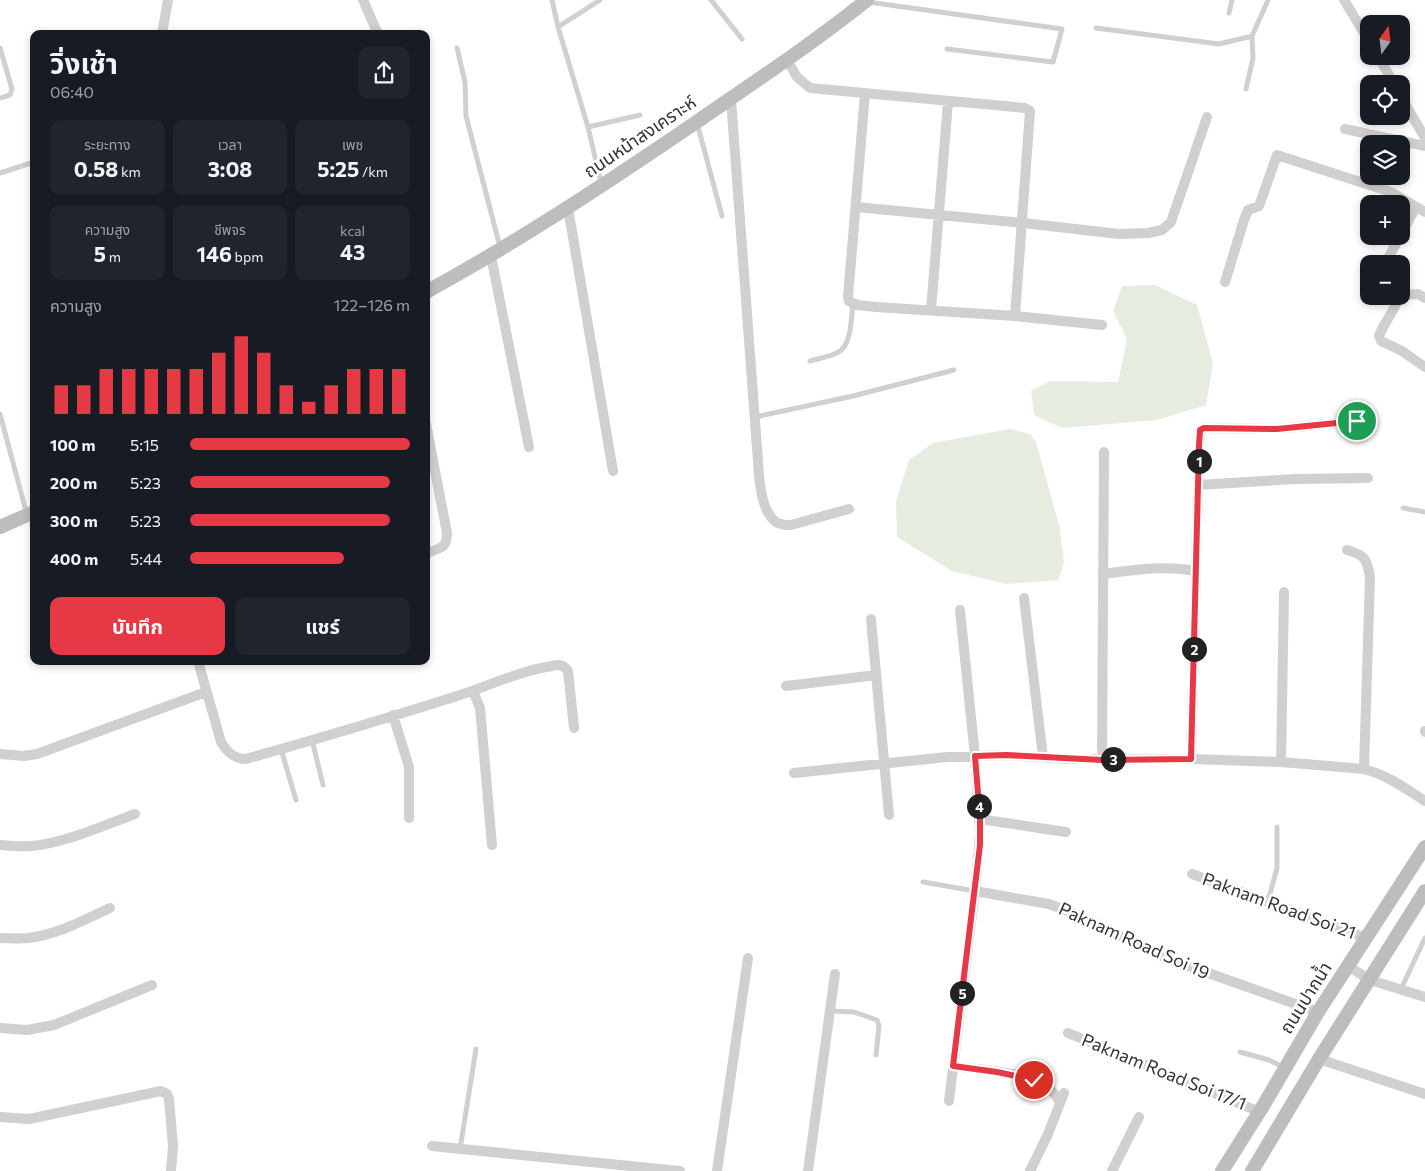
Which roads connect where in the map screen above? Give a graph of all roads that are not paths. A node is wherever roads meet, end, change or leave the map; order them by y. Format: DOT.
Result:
graph roads {
  1 [pos="168,0"];
  2 [pos="363,0"];
  3 [pos="552,0"];
  4 [pos="600,0"];
  5 [pos="711,0"];
  6 [pos="1232,0"];
  7 [pos="1268,0"];
  8 [pos="1344,0"];
  9 [pos="866,1"];
  10 [pos="1229,13"];
  11 [pos="1360,26"];
  12 [pos="558,27"];
  13 [pos="1096,28"];
  14 [pos="163,30"];
  15 [pos="376,30"];
  16 [pos="1252,36"];
  17 [pos="742,39"];
  18 [pos="0,48"];
  19 [pos="457,48"];
  20 [pos="947,49"];
  21 [pos="787,60"];
  22 [pos="1246,89"];
  23 [pos="866,94"];
  24 [pos="0,98"];
  25 [pos="731,99"];
  26 [pos="948,102"];
  27 [pos="1410,112"];
  28 [pos="640,115"];
  29 [pos="1207,118"];
  30 [pos="696,122"];
  31 [pos="588,127"];
  32 [pos="1345,130"];
  33 [pos="1425,138"];
  34 [pos="1425,146"];
  35 [pos="30,163"];
  36 [pos="0,174"];
  37 [pos="602,186"];
  38 [pos="856,207"];
  39 [pos="568,208"];
  40 [pos="1420,210"];
  41 [pos="722,216"];
  42 [pos="940,216"];
  43 [pos="1023,222"];
  44 [pos="1410,223"];
  45 [pos="496,253"];
  46 [pos="1225,282"];
  47 [pos="430,290"];
  48 [pos="1410,295"];
  49 [pos="1425,298"];
  50 [pos="853,303"];
  51 [pos="1396,305"];
  52 [pos="931,310"];
  53 [pos="1014,316"];
  54 [pos="1102,325"];
  55 [pos="810,361"];
  56 [pos="1425,367"];
  57 [pos="954,370"];
  58 [pos="0,414"];
  59 [pos="755,417"];
  60 [pos="1357,421"];
  61 [pos="430,445"];
  62 [pos="529,447"];
  63 [pos="1104,452"];
  64 [pos="613,471"];
  65 [pos="1368,478"];
  66 [pos="1198,485"];
  67 [pos="1403,508"];
  68 [pos="849,509"];
  69 [pos="1425,512"];
  70 [pos="30,514"];
  71 [pos="0,528"];
  72 [pos="1347,550"];
  73 [pos="430,552"];
  74 [pos="1195,571"];
  75 [pos="1103,574"];
  76 [pos="1284,592"];
  77 [pos="1024,598"];
  78 [pos="960,610"];
  79 [pos="871,619"];
  80 [pos="199,665"];
  81 [pos="876,675"];
  82 [pos="786,686"];
  83 [pos="473,690"];
  84 [pos="206,692"];
  85 [pos="393,715"];
  86 [pos="574,728"];
  87 [pos="312,740"];
  88 [pos="281,749"];
  89 [pos="0,754"];
  90 [pos="975,756"];
  91 [pos="1043,756"];
  92 [pos="1191,759"];
  93 [pos="1102,760"];
  94 [pos="1282,762"];
  95 [pos="884,764"];
  96 [pos="1364,769"];
  97 [pos="794,773"];
  98 [pos="324,785"];
  99 [pos="296,800"];
  100 [pos="1425,801"];
  101 [pos="135,814"];
  102 [pos="889,815"];
  103 [pos="409,818"];
  104 [pos="980,818"];
  105 [pos="1277,827"];
  106 [pos="1066,832"];
  107 [pos="0,845"];
  108 [pos="492,845"];
  109 [pos="1425,847"];
  110 [pos="1192,874"];
  111 [pos="923,882"];
  112 [pos="975,891"];
  113 [pos="1425,891"];
  114 [pos="1268,901"];
  115 [pos="110,908"];
  116 [pos="0,938"];
  117 [pos="1366,938"];
  118 [pos="1425,938"];
  119 [pos="748,958"];
  120 [pos="1348,966"];
  121 [pos="834,974"];
  122 [pos="1370,980"];
  123 [pos="152,985"];
  124 [pos="1401,989"];
  125 [pos="1425,997"];
  126 [pos="830,1010"];
  127 [pos="1318,1012"];
  128 [pos="0,1028"];
  129 [pos="1068,1033"];
  130 [pos="476,1049"];
  131 [pos="1240,1052"];
  132 [pos="876,1054"];
  133 [pos="1319,1059"];
  134 [pos="953,1066"];
  135 [pos="1285,1068"];
  136 [pos="1425,1094"];
  137 [pos="948,1101"];
  138 [pos="1260,1112"];
  139 [pos="0,1117"];
  140 [pos="1139,1117"];
  141 [pos="432,1146"];
  142 [pos="460,1149"];
  143 [pos="171,1171"];
  144 [pos="674,1171"];
  145 [pos="680,1171"];
  146 [pos="717,1171"];
  147 [pos="808,1171"];
  148 [pos="1030,1171"];
  149 [pos="1112,1171"];
  150 [pos="1222,1171"];
  151 [pos="1252,1171"];
  1 -- 14 [label="street"];
  2 -- 15 [label="street"];
  3 -- 12 [label="lane"];
  4 -- 12 [label="lane"];
  5 -- 17 [label="lane"];
  6 -- 10 [label="lane"];
  7 -- 16 [label="lane"];
  8 -- 11 [label="street"];
  9 -- 20 [label="lane"];
  9 -- 21 [label="street, ถนนหน้าสงเคราะห์"];
  12 -- 31 [label="lane"];
  13 -- 16 [label="lane"];
  16 -- 22 [label="lane"];
  18 -- 24 [label="lane"];
  19 -- 45 [label="lane"];
  21 -- 23 [label="street"];
  21 -- 25 [label="street, ถนนหน้าสงเคราะห์"];
  23 -- 26 [label="street"];
  23 -- 38 [label="street"];
  25 -- 30 [label="street, ถนนหน้าสงเคราะห์"];
  25 -- 59 [label="street"];
  26 -- 42 [label="street"];
  26 -- 43 [label="street"];
  27 -- 33 [label="street"];
  28 -- 31 [label="lane"];
  29 -- 43 [label="street"];
  30 -- 37 [label="street, ถนนหน้าสงเคราะห์"];
  30 -- 41 [label="lane"];
  31 -- 37 [label="lane"];
  32 -- 34 [label="street"];
  35 -- 36 [label="lane"];
  37 -- 39 [label="street, ถนนหน้าสงเคราะห์"];
  38 -- 42 [label="street"];
  38 -- 50 [label="street"];
  39 -- 45 [label="street, ถนนหน้าสงเคราะห์"];
  39 -- 64 [label="street"];
  40 -- 44 [label="street"];
  40 -- 46 [label="street"];
  42 -- 43 [label="street"];
  42 -- 52 [label="street"];
  43 -- 53 [label="street"];
  45 -- 47 [label="street, ถนนหน้าสงเคราะห์"];
  45 -- 62 [label="street"];
  48 -- 49 [label="street"];
  50 -- 52 [label="street"];
  50 -- 55 [label="lane"];
  51 -- 56 [label="street"];
  52 -- 53 [label="street"];
  53 -- 54 [label="street"];
  57 -- 59 [label="lane"];
  58 -- 70 [label="lane"];
  59 -- 68 [label="street"];
  60 -- 66 [label="street"];
  61 -- 73 [label="street"];
  63 -- 75 [label="street"];
  65 -- 66 [label="street"];
  66 -- 74 [label="street"];
  67 -- 69 [label="lane"];
  70 -- 71 [label="street"];
  72 -- 96 [label="street"];
  74 -- 75 [label="street"];
  74 -- 92 [label="street"];
  75 -- 93 [label="street"];
  76 -- 94 [label="street"];
  77 -- 91 [label="street"];
  78 -- 90 [label="street"];
  79 -- 81 [label="street"];
  80 -- 84 [label="street"];
  81 -- 82 [label="street"];
  81 -- 95 [label="street"];
  83 -- 85 [label="street"];
  83 -- 86 [label="street"];
  83 -- 108 [label="street"];
  84 -- 88 [label="street"];
  84 -- 89 [label="street"];
  85 -- 87 [label="street"];
  85 -- 103 [label="street"];
  87 -- 88 [label="street"];
  87 -- 98 [label="lane"];
  88 -- 99 [label="lane"];
  90 -- 91 [label="street"];
  90 -- 95 [label="street"];
  90 -- 104 [label="street"];
  91 -- 93 [label="street"];
  92 -- 93 [label="street"];
  92 -- 94 [label="street"];
  94 -- 96 [label="street"];
  95 -- 97 [label="street"];
  95 -- 102 [label="street"];
  96 -- 100 [label="street"];
  101 -- 107 [label="street"];
  104 -- 106 [label="street"];
  104 -- 112 [label="street"];
  105 -- 114 [label="lane"];
  109 -- 117 [label="street, ถนนปากน้ำ"];
  110 -- 114 [label="street, Paknam Road Soi 21"];
  111 -- 112 [label="lane"];
  112 -- 127 [label="street, Paknam Road Soi 19"];
  112 -- 134 [label="street"];
  113 -- 122 [label="street"];
  114 -- 117 [label="street, Paknam Road Soi 21"];
  115 -- 116 [label="street"];
  117 -- 120 [label="street, ถนนปากน้ำ"];
  118 -- 124 [label="lane"];
  119 -- 146 [label="street"];
  120 -- 122 [label="street"];
  120 -- 127 [label="street, ถนนปากน้ำ"];
  121 -- 126 [label="street"];
  122 -- 124 [label="street"];
  122 -- 133 [label="street"];
  123 -- 128 [label="street"];
  124 -- 125 [label="street"];
  126 -- 132 [label="lane"];
  126 -- 147 [label="street"];
  127 -- 135 [label="street, ถนนปากน้ำ"];
  129 -- 138 [label="street, Paknam Road Soi 17/1"];
  130 -- 142 [label="lane"];
  131 -- 135 [label="lane"];
  133 -- 136 [label="street"];
  133 -- 151 [label="street"];
  134 -- 137 [label="street"];
  134 -- 148 [label="street"];
  135 -- 138 [label="street, ถนนปากน้ำ"];
  138 -- 150 [label="street, ถนนปากน้ำ"];
  139 -- 143 [label="street"];
  140 -- 149 [label="street"];
  141 -- 142 [label="street"];
  142 -- 144 [label="street"];
  144 -- 145 [label="street"];
}
